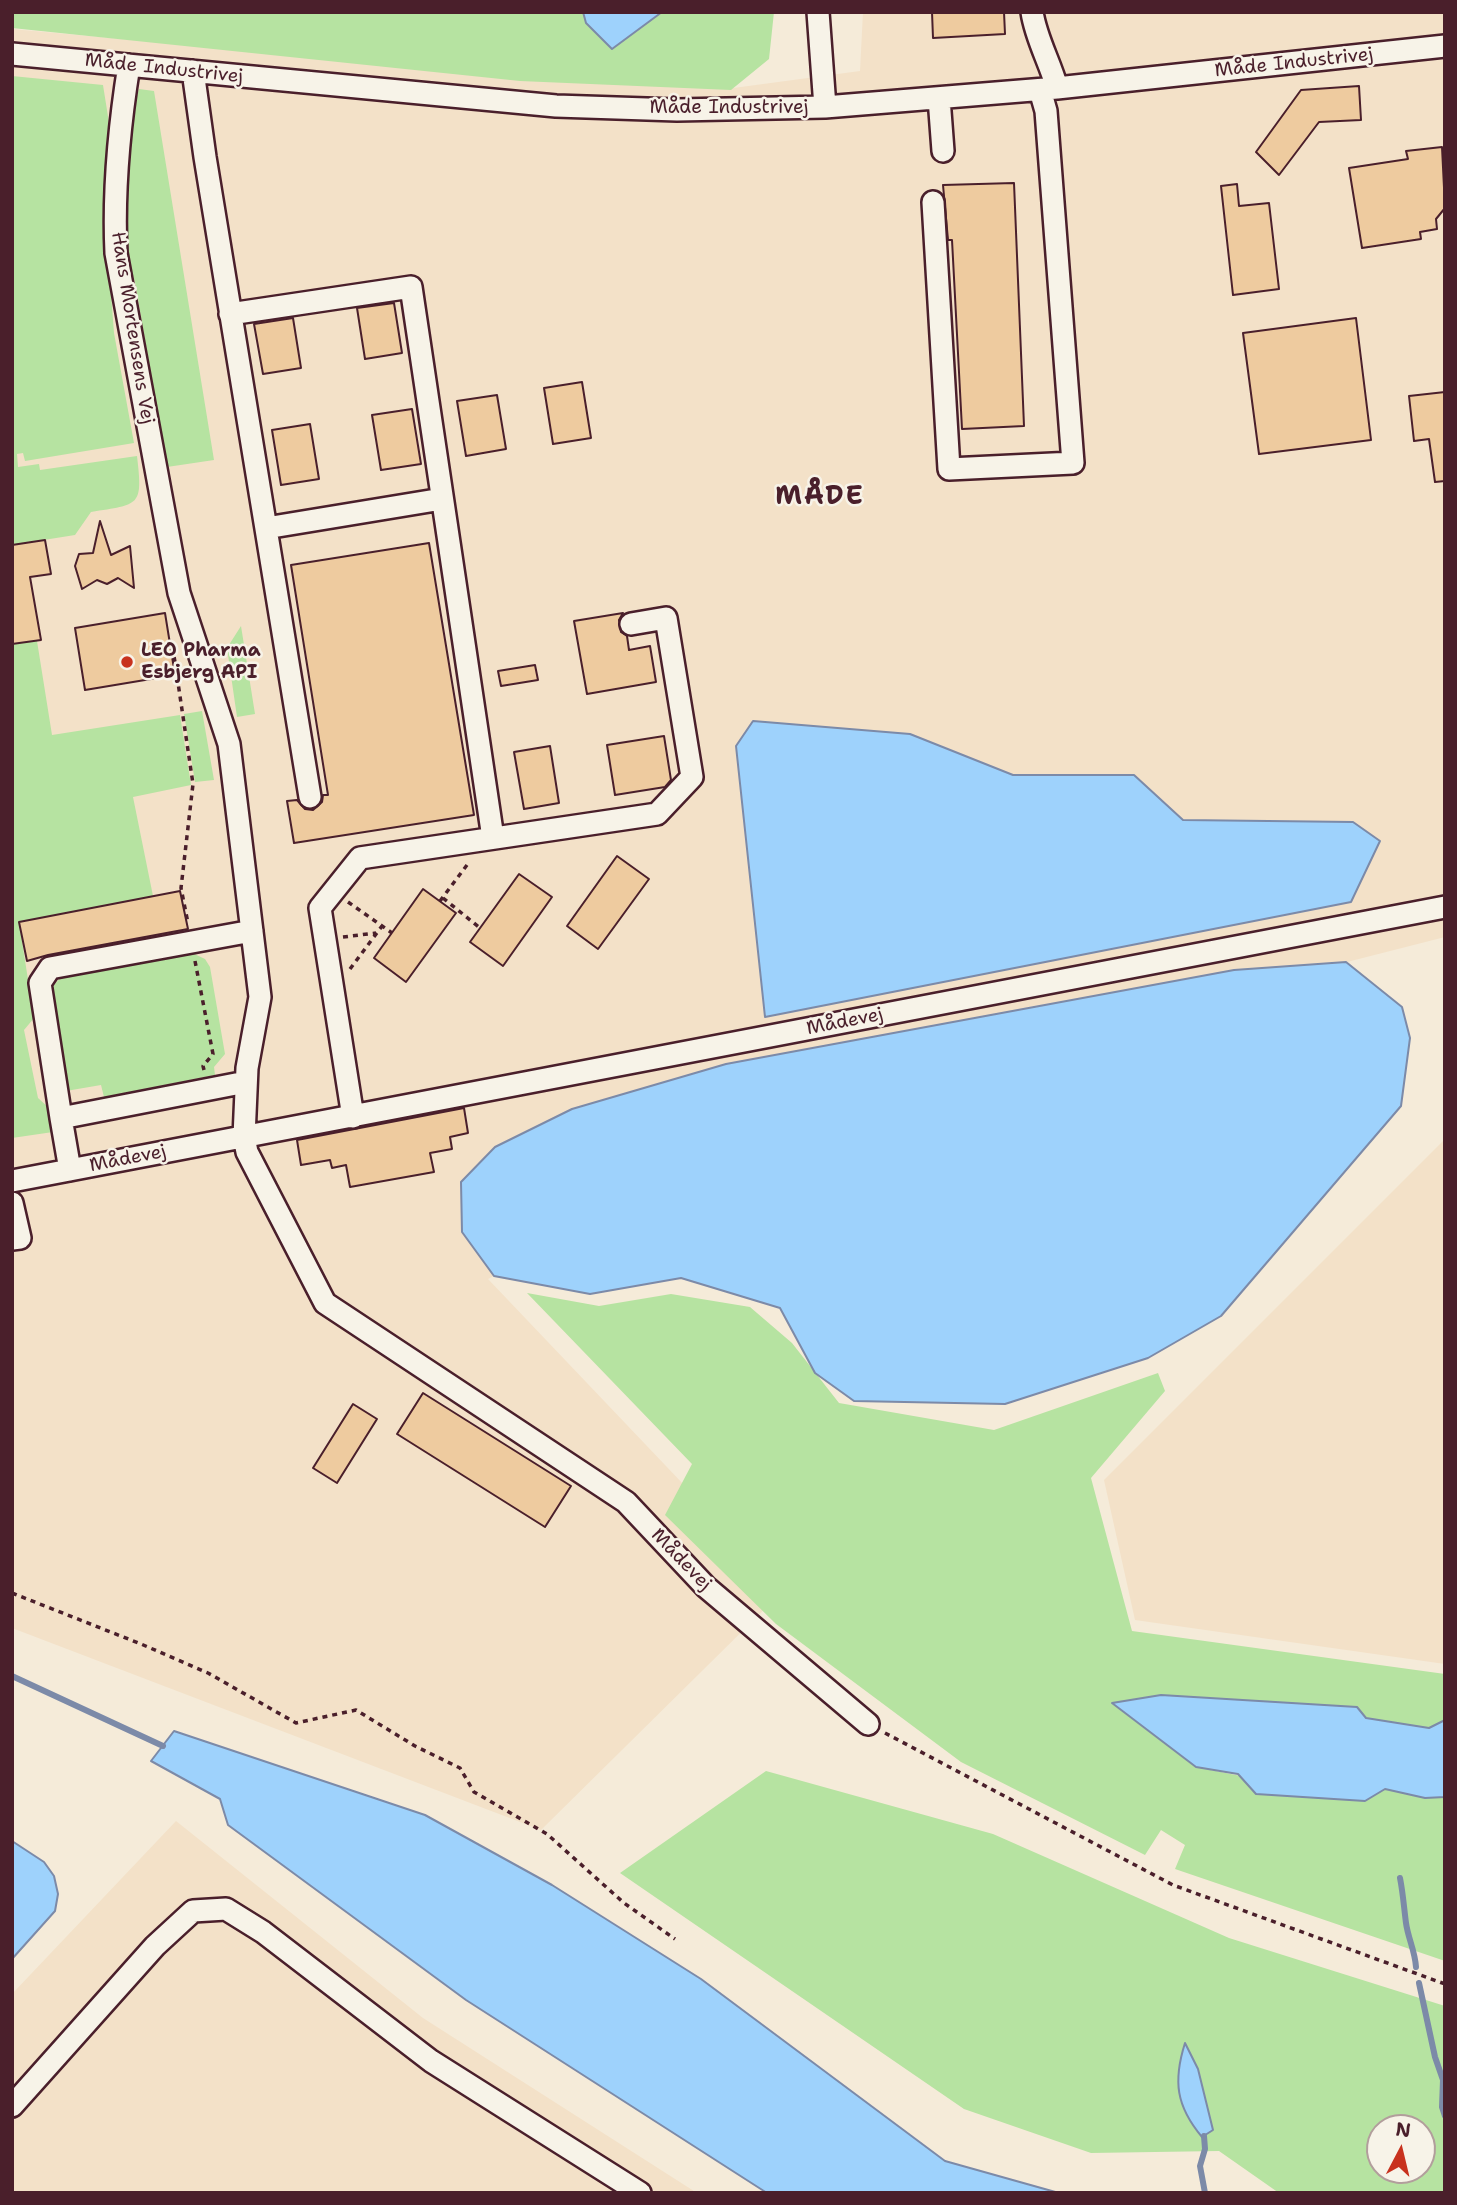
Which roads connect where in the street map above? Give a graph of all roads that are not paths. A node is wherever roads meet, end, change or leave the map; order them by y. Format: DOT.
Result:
graph roads {
  1 [pos="818,12"];
  2 [pos="1032,12"];
  3 [pos="1445,46"];
  4 [pos="12,54"];
  5 [pos="129,65"];
  6 [pos="193,71"];
  7 [pos="1049,89"];
  8 [pos="939,98"];
  9 [pos="825,107"];
  10 [pos="943,151"];
  11 [pos="933,202"];
  12 [pos="230,314"];
  13 [pos="442,499"];
  14 [pos="266,528"];
  15 [pos="631,624"];
  16 [pos="310,797"];
  17 [pos="489,839"];
  18 [pos="1445,907"];
  19 [pos="252,930"];
  20 [pos="246,1082"];
  21 [pos="353,1117"];
  22 [pos="61,1118"];
  23 [pos="244,1137"];
  24 [pos="70,1170"];
  25 [pos="12,1181"];
  26 [pos="12,1203"];
  27 [pos="12,1239"];
  28 [pos="868,1724"];
  29 [pos="12,2106"];
  30 [pos="639,2193"];
  1 -- 9 [label="street"];
  2 -- 7 [label="street"];
  3 -- 7 [label="street, Måde Industrivej"];
  4 -- 5 [label="street, Måde Industrivej"];
  5 -- 6 [label="street, Måde Industrivej"];
  5 -- 19 [label="street, Hans Mortensens Vej"];
  6 -- 9 [label="street, Måde Industrivej"];
  6 -- 12 [label="street"];
  7 -- 8 [label="street, Måde Industrivej"];
  7 -- 11 [label="street"];
  8 -- 9 [label="street, Måde Industrivej"];
  8 -- 10 [label="street"];
  12 -- 13 [label="street"];
  12 -- 14 [label="street"];
  13 -- 14 [label="street"];
  13 -- 17 [label="street"];
  14 -- 16 [label="street"];
  15 -- 17 [label="street"];
  17 -- 21 [label="street"];
  18 -- 21 [label="street, Mådevej"];
  19 -- 20 [label="street, Hans Mortensens Vej"];
  19 -- 22 [label="street"];
  20 -- 22 [label="street"];
  20 -- 23 [label="street, Hans Mortensens Vej"];
  21 -- 23 [label="street, Mådevej"];
  22 -- 24 [label="street"];
  23 -- 24 [label="street, Mådevej"];
  23 -- 28 [label="street, Mådevej"];
  24 -- 25 [label="street, Mådevej"];
  26 -- 27 [label="street"];
  29 -- 30 [label="street"];
}
